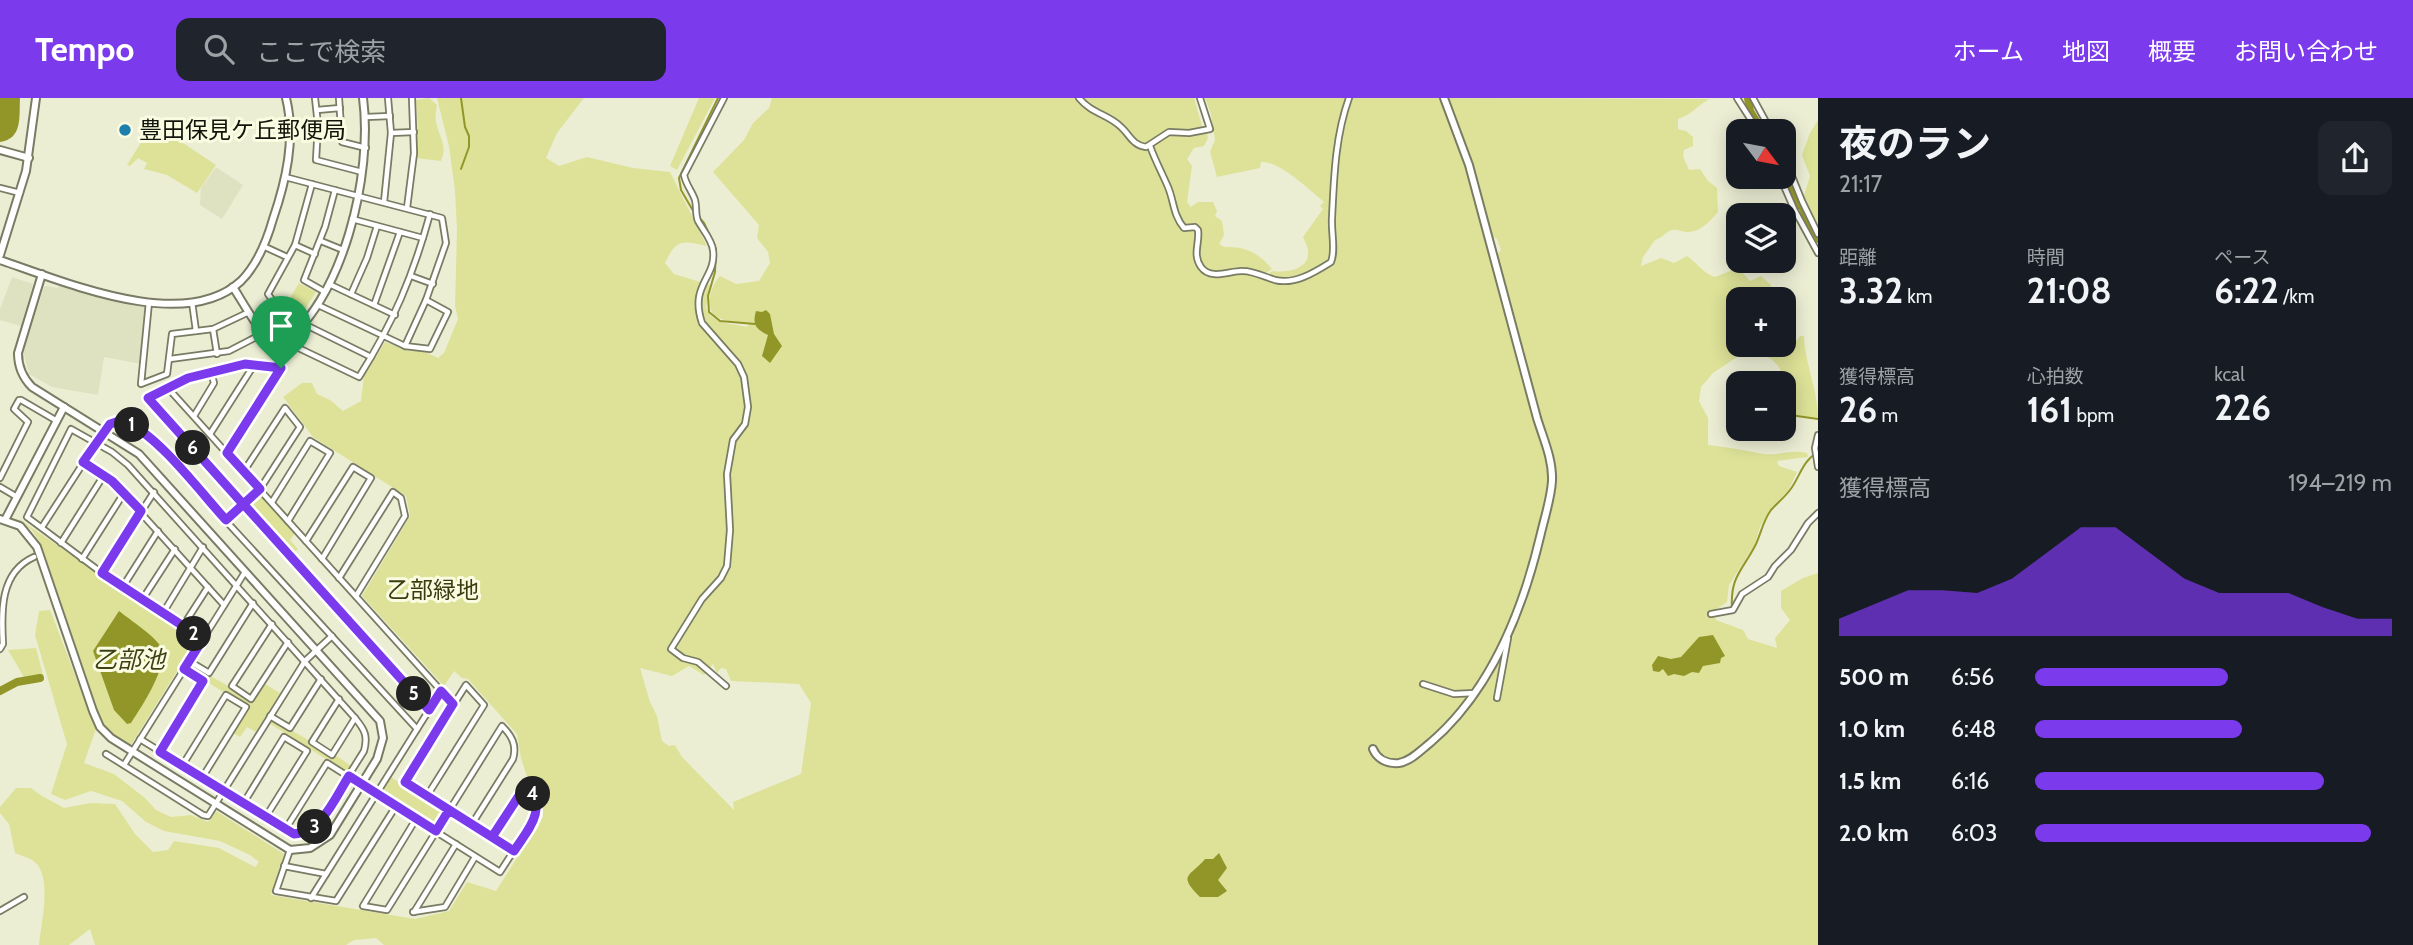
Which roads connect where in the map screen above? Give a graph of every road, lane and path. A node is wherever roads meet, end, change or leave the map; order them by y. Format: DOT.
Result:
graph roads {
  1 [pos="36,98"];
  2 [pos="286,98"];
  3 [pos="314,98"];
  4 [pos="339,98"];
  5 [pos="363,98"];
  6 [pos="388,98"];
  7 [pos="412,98"];
  8 [pos="724,98"];
  9 [pos="1080,98"];
  10 [pos="1200,98"];
  11 [pos="1349,98"];
  12 [pos="1444,98"];
  13 [pos="1737,98"];
  14 [pos="1753,98"];
  15 [pos="340,108"];
  16 [pos="317,110"];
  17 [pos="390,116"];
  18 [pos="366,117"];
  19 [pos="1750,119"];
  20 [pos="1764,119"];
  21 [pos="318,125"];
  22 [pos="290,126"];
  23 [pos="414,132"];
  24 [pos="391,133"];
  25 [pos="1150,146"];
  26 [pos="366,148"];
  27 [pos="0,150"];
  28 [pos="29,158"];
  29 [pos="363,172"];
  30 [pos="285,177"];
  31 [pos="312,184"];
  32 [pos="1796,186"];
  33 [pos="0,188"];
  34 [pos="1785,189"];
  35 [pos="335,190"];
  36 [pos="21,193"];
  37 [pos="359,196"];
  38 [pos="384,202"];
  39 [pos="407,208"];
  40 [pos="429,214"];
  41 [pos="352,219"];
  42 [pos="377,226"];
  43 [pos="400,232"];
  44 [pos="1818,234"];
  45 [pos="423,238"];
  46 [pos="320,241"];
  47 [pos="295,245"];
  48 [pos="263,246"];
  49 [pos="344,250"];
  50 [pos="1818,253"];
  51 [pos="315,254"];
  52 [pos="0,255"];
  53 [pos="287,257"];
  54 [pos="0,260"];
  55 [pos="42,274"];
  56 [pos="411,276"];
  57 [pos="329,284"];
  58 [pos="433,284"];
  59 [pos="233,287"];
  60 [pos="325,292"];
  61 [pos="351,294"];
  62 [pos="426,300"];
  63 [pos="149,302"];
  64 [pos="192,302"];
  65 [pos="318,305"];
  66 [pos="374,305"];
  67 [pos="249,312"];
  68 [pos="395,315"];
  69 [pos="304,324"];
  70 [pos="213,329"];
  71 [pos="196,331"];
  72 [pos="264,333"];
  73 [pos="295,333"];
  74 [pos="384,337"];
  75 [pos="286,342"];
  76 [pos="405,346"];
  77 [pos="217,354"];
  78 [pos="371,357"];
  79 [pos="170,359"];
  80 [pos="254,365"];
  81 [pos="211,372"];
  82 [pos="167,387"];
  83 [pos="64,407"];
  84 [pos="194,416"];
  85 [pos="57,421"];
  86 [pos="104,430"];
  87 [pos="210,434"];
  88 [pos="1818,435"];
  89 [pos="95,444"];
  90 [pos="227,453"];
  91 [pos="83,462"];
  92 [pos="1818,467"];
  93 [pos="244,471"];
  94 [pos="104,475"];
  95 [pos="0,478"];
  96 [pos="0,487"];
  97 [pos="260,489"];
  98 [pos="154,492"];
  99 [pos="124,493"];
  100 [pos="17,497"];
  101 [pos="271,502"];
  102 [pos="243,504"];
  103 [pos="141,511"];
  104 [pos="1818,513"];
  105 [pos="2,519"];
  106 [pos="226,520"];
  107 [pos="288,521"];
  108 [pos="42,527"];
  109 [pos="158,531"];
  110 [pos="306,541"];
  111 [pos="61,543"];
  112 [pos="203,547"];
  113 [pos="175,549"];
  114 [pos="34,557"];
  115 [pos="82,559"];
  116 [pos="322,559"];
  117 [pos="191,567"];
  118 [pos="246,571"];
  119 [pos="102,573"];
  120 [pos="339,578"];
  121 [pos="237,585"];
  122 [pos="208,587"];
  123 [pos="122,588"];
  124 [pos="356,596"];
  125 [pos="142,600"];
  126 [pos="253,603"];
  127 [pos="224,605"];
  128 [pos="163,613"];
  129 [pos="1711,614"];
  130 [pos="272,624"];
  131 [pos="183,626"];
  132 [pos="1509,631"];
  133 [pos="332,636"];
  134 [pos="203,639"];
  135 [pos="288,642"];
  136 [pos="0,649"];
  137 [pos="317,650"];
  138 [pos="305,660"];
  139 [pos="189,661"];
  140 [pos="184,669"];
  141 [pos="321,679"];
  142 [pos="1423,684"];
  143 [pos="726,686"];
  144 [pos="441,691"];
  145 [pos="1475,693"];
  146 [pos="1497,698"];
  147 [pos="339,699"];
  148 [pos="453,704"];
  149 [pos="429,710"];
  150 [pos="270,716"];
  151 [pos="355,718"];
  152 [pos="417,729"];
  153 [pos="140,739"];
  154 [pos="1373,749"];
  155 [pos="132,752"];
  156 [pos="160,752"];
  157 [pos="106,754"];
  158 [pos="124,765"];
  159 [pos="182,765"];
  160 [pos="349,776"];
  161 [pos="202,778"];
  162 [pos="364,782"];
  163 [pos="223,791"];
  164 [pos="376,793"];
  165 [pos="427,796"];
  166 [pos="215,804"];
  167 [pos="243,804"];
  168 [pos="396,806"];
  169 [pos="449,810"];
  170 [pos="265,818"];
  171 [pos="416,819"];
  172 [pos="472,824"];
  173 [pos="285,830"];
  174 [pos="436,831"];
  175 [pos="492,837"];
  176 [pos="456,844"];
  177 [pos="290,850"];
  178 [pos="514,851"];
  179 [pos="475,857"];
  180 [pos="284,866"];
  181 [pos="326,874"];
  182 [pos="24,897"];
  183 [pos="311,898"];
  184 [pos="0,911"];
  1 -- 28 [label="street"];
  2 -- 22 [label="street"];
  3 -- 16 [label="street"];
  4 -- 15 [label="street"];
  5 -- 18 [label="street"];
  6 -- 17 [label="street"];
  7 -- 23 [label="street"];
  8 -- 143 [label="street"];
  9 -- 25 [label="street"];
  10 -- 25 [label="street"];
  11 -- 25 [label="street"];
  12 -- 132 [label="street"];
  13 -- 19 [label="street"];
  14 -- 20 [label="street"];
  15 -- 16 [label="street"];
  15 -- 26 [label="street"];
  16 -- 21 [label="street"];
  17 -- 18 [label="street"];
  17 -- 24 [label="street"];
  18 -- 26 [label="street"];
  21 -- 22 [label="street"];
  21 -- 29 [label="street"];
  22 -- 30 [label="street"];
  23 -- 24 [label="street"];
  23 -- 39 [label="street"];
  24 -- 38 [label="street"];
  26 -- 29 [label="street"];
  27 -- 28 [label="street"];
  28 -- 36 [label="street"];
  29 -- 37 [label="street"];
  30 -- 31 [label="street"];
  30 -- 48 [label="street"];
  31 -- 35 [label="street"];
  31 -- 47 [label="street"];
  32 -- 44 [label="street"];
  33 -- 36 [label="street"];
  34 -- 50 [label="street"];
  35 -- 37 [label="street"];
  35 -- 46 [label="street"];
  36 -- 52 [label="street"];
  37 -- 38 [label="street"];
  37 -- 41 [label="street"];
  38 -- 39 [label="street"];
  39 -- 40 [label="street"];
  40 -- 45 [label="street"];
  40 -- 58 [label="street"];
  41 -- 42 [label="street"];
  41 -- 49 [label="street"];
  42 -- 43 [label="street"];
  42 -- 61 [label="street"];
  43 -- 45 [label="street"];
  43 -- 66 [label="street"];
  45 -- 56 [label="street"];
  46 -- 49 [label="street"];
  46 -- 51 [label="street"];
  47 -- 51 [label="street"];
  47 -- 53 [label="street"];
  48 -- 53 [label="street"];
  48 -- 59 [label="street"];
  49 -- 57 [label="street"];
  51 -- 60 [label="street"];
  53 -- 73 [label="street"];
  54 -- 55 [label="street"];
  55 -- 63 [label="street"];
  55 -- 83 [label="street"];
  56 -- 58 [label="street"];
  56 -- 68 [label="street"];
  57 -- 60 [label="street"];
  57 -- 61 [label="street"];
  58 -- 62 [label="street"];
  59 -- 64 [label="street"];
  59 -- 67 [label="street"];
  60 -- 65 [label="street"];
  61 -- 66 [label="street"];
  62 -- 76 [label="street"];
  62 -- 76 [label="street"];
  63 -- 64 [label="street"];
  63 -- 79 [label="street"];
  64 -- 71 [label="street"];
  65 -- 69 [label="street"];
  65 -- 74 [label="street"];
  66 -- 68 [label="street"];
  67 -- 70 [label="street"];
  67 -- 72 [label="street"];
  68 -- 74 [label="street"];
  69 -- 73 [label="street"];
  69 -- 78 [label="street"];
  70 -- 71 [label="street"];
  70 -- 77 [label="street"];
  71 -- 79 [label="street"];
  72 -- 75 [label="street"];
  72 -- 77 [label="street"];
  73 -- 75 [label="street"];
  74 -- 76 [label="street"];
  74 -- 78 [label="street"];
  75 -- 78 [label="street"];
  77 -- 79 [label="street"];
  80 -- 81 [label="street"];
  80 -- 87 [label="street"];
  80 -- 90 [label="street"];
  81 -- 82 [label="street"];
  81 -- 84 [label="street"];
  82 -- 84 [label="street"];
  82 -- 102 [label="street"];
  83 -- 85 [label="street"];
  83 -- 86 [label="street"];
  84 -- 87 [label="street"];
  85 -- 95 [label="street"];
  85 -- 100 [label="street"];
  86 -- 89 [label="street"];
  86 -- 106 [label="street"];
  86 -- 118 [label="street"];
  87 -- 90 [label="street"];
  88 -- 92 [label="street"];
  89 -- 91 [label="street"];
  89 -- 98 [label="street"];
  89 -- 108 [label="street"];
  90 -- 93 [label="street"];
  91 -- 94 [label="street"];
  91 -- 108 [label="street"];
  93 -- 97 [label="street"];
  93 -- 97 [label="street"];
  94 -- 99 [label="street"];
  94 -- 111 [label="street"];
  96 -- 100 [label="street"];
  97 -- 101 [label="street"];
  97 -- 102 [label="street"];
  98 -- 103 [label="street"];
  98 -- 112 [label="street"];
  99 -- 103 [label="street"];
  99 -- 115 [label="street"];
  100 -- 105 [label="street"];
  101 -- 107 [label="street"];
  101 -- 107 [label="street"];
  102 -- 106 [label="street"];
  102 -- 149 [label="street"];
  103 -- 109 [label="street"];
  103 -- 119 [label="street"];
  104 -- 129 [label="street"];
  105 -- 155 [label="street"];
  106 -- 133 [label="street"];
  107 -- 110 [label="street"];
  108 -- 111 [label="street"];
  109 -- 113 [label="street"];
  109 -- 123 [label="street"];
  110 -- 116 [label="street"];
  110 -- 116 [label="street"];
  111 -- 115 [label="street"];
  112 -- 117 [label="street"];
  112 -- 121 [label="street"];
  113 -- 117 [label="street"];
  113 -- 125 [label="street"];
  114 -- 136 [label="street"];
  115 -- 119 [label="street"];
  116 -- 120 [label="street"];
  117 -- 122 [label="street"];
  117 -- 128 [label="street"];
  118 -- 121 [label="street"];
  118 -- 137 [label="street"];
  119 -- 123 [label="street"];
  120 -- 124 [label="street"];
  120 -- 124 [label="street"];
  121 -- 126 [label="street"];
  121 -- 127 [label="street"];
  122 -- 127 [label="street"];
  122 -- 131 [label="street"];
  123 -- 125 [label="street"];
  124 -- 144 [label="street"];
  125 -- 128 [label="street"];
  126 -- 130 [label="street"];
  126 -- 139 [label="street"];
  127 -- 134 [label="street"];
  128 -- 131 [label="street"];
  130 -- 135 [label="street"];
  130 -- 135 [label="street"];
  131 -- 134 [label="street"];
  132 -- 145 [label="street"];
  132 -- 146 [label="street"];
  133 -- 137 [label="street"];
  133 -- 152 [label="street"];
  134 -- 139 [label="street"];
  135 -- 138 [label="street"];
  137 -- 138 [label="street"];
  137 -- 162 [label="street"];
  138 -- 141 [label="street"];
  138 -- 150 [label="street"];
  139 -- 140 [label="street"];
  140 -- 153 [label="street"];
  140 -- 156 [label="street"];
  141 -- 147 [label="street"];
  141 -- 150 [label="street"];
  142 -- 145 [label="street"];
  144 -- 148 [label="street"];
  144 -- 149 [label="street"];
  145 -- 154 [label="street"];
  147 -- 151 [label="street"];
  147 -- 151 [label="street"];
  148 -- 165 [label="street"];
  148 -- 165 [label="street"];
  149 -- 152 [label="street"];
  150 -- 163 [label="street"];
  151 -- 160 [label="street"];
  152 -- 164 [label="street"];
  153 -- 155 [label="street"];
  153 -- 156 [label="street"];
  155 -- 158 [label="street"];
  155 -- 166 [label="street"];
  156 -- 159 [label="street"];
  157 -- 158 [label="street"];
  158 -- 166 [label="street"];
  159 -- 161 [label="street"];
  159 -- 161 [label="street"];
  160 -- 162 [label="street"];
  160 -- 173 [label="street"];
  160 -- 173 [label="street"];
  161 -- 163 [label="street"];
  162 -- 164 [label="street"];
  162 -- 177 [label="street"];
  163 -- 166 [label="street"];
  163 -- 167 [label="street"];
  164 -- 168 [label="street"];
  164 -- 181 [label="street"];
  165 -- 169 [label="street"];
  166 -- 177 [label="street"];
  167 -- 170 [label="street"];
  167 -- 170 [label="street"];
  168 -- 171 [label="street"];
  168 -- 183 [label="street"];
  169 -- 172 [label="street"];
  169 -- 172 [label="street"];
  169 -- 174 [label="street"];
  170 -- 173 [label="street"];
  171 -- 174 [label="street"];
  171 -- 174 [label="street"];
  172 -- 175 [label="street"];
  174 -- 176 [label="street"];
  175 -- 178 [label="street"];
  175 -- 178 [label="street"];
  176 -- 179 [label="street"];
  176 -- 179 [label="street"];
  177 -- 180 [label="street"];
  178 -- 179 [label="street"];
  180 -- 181 [label="street"];
  180 -- 183 [label="street"];
  181 -- 183 [label="street"];
  182 -- 184 [label="street"];
}
